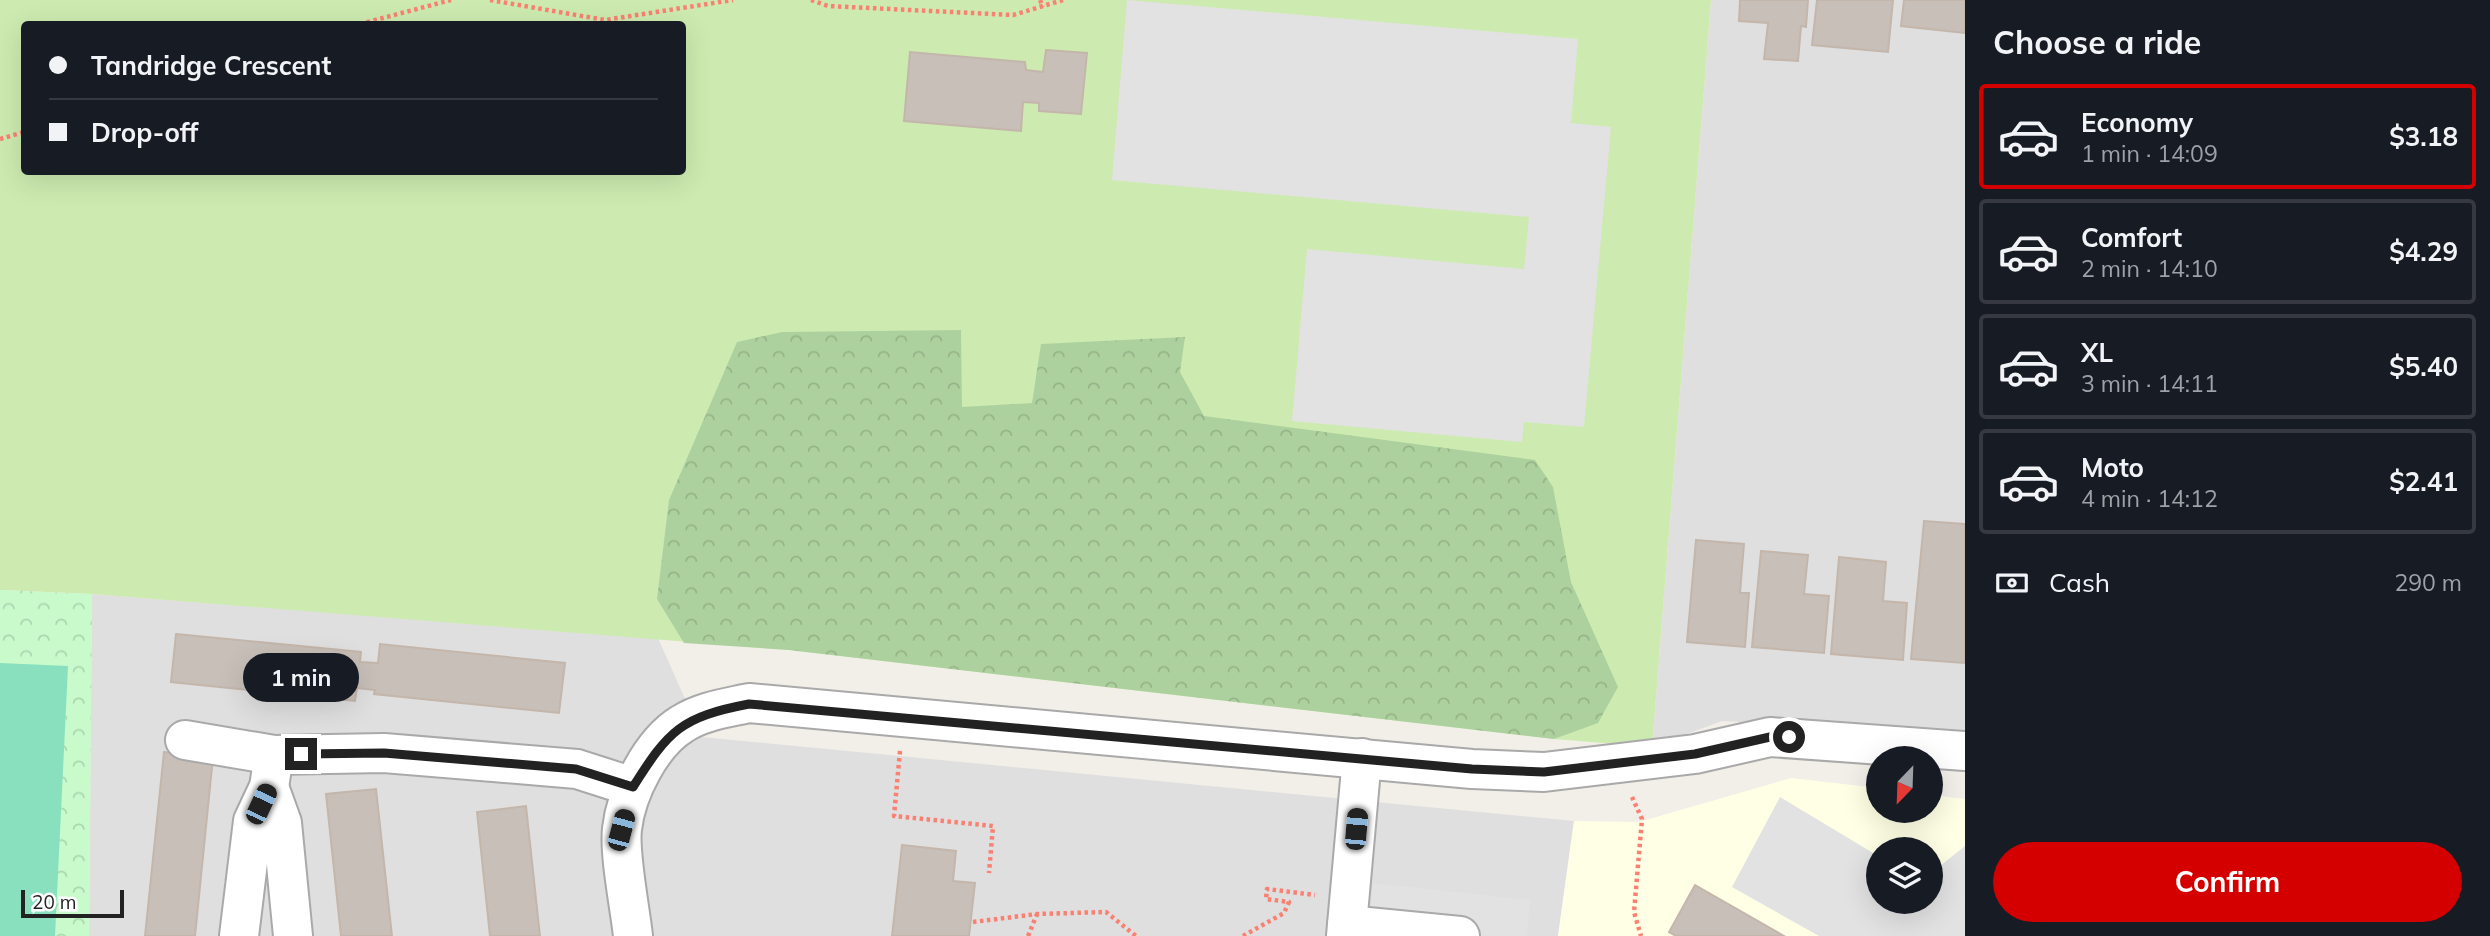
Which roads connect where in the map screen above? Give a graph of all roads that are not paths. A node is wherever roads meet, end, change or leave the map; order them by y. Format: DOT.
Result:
graph roads {
  1 [pos="185,740"];
  2 [pos="1965,751"];
  3 [pos="1362,758"];
  4 [pos="272,771"];
  5 [pos="633,787"];
  6 [pos="1348,920"];
  7 [pos="239,936"];
  8 [pos="293,936"];
  9 [pos="633,936"];
  10 [pos="1460,936"];
  1 -- 4 [label="street"];
  2 -- 3 [label="street"];
  3 -- 5 [label="street"];
  3 -- 6 [label="street"];
  4 -- 5 [label="street"];
  4 -- 7 [label="street"];
  4 -- 8 [label="street"];
  5 -- 9 [label="street"];
  6 -- 10 [label="street"];
}
